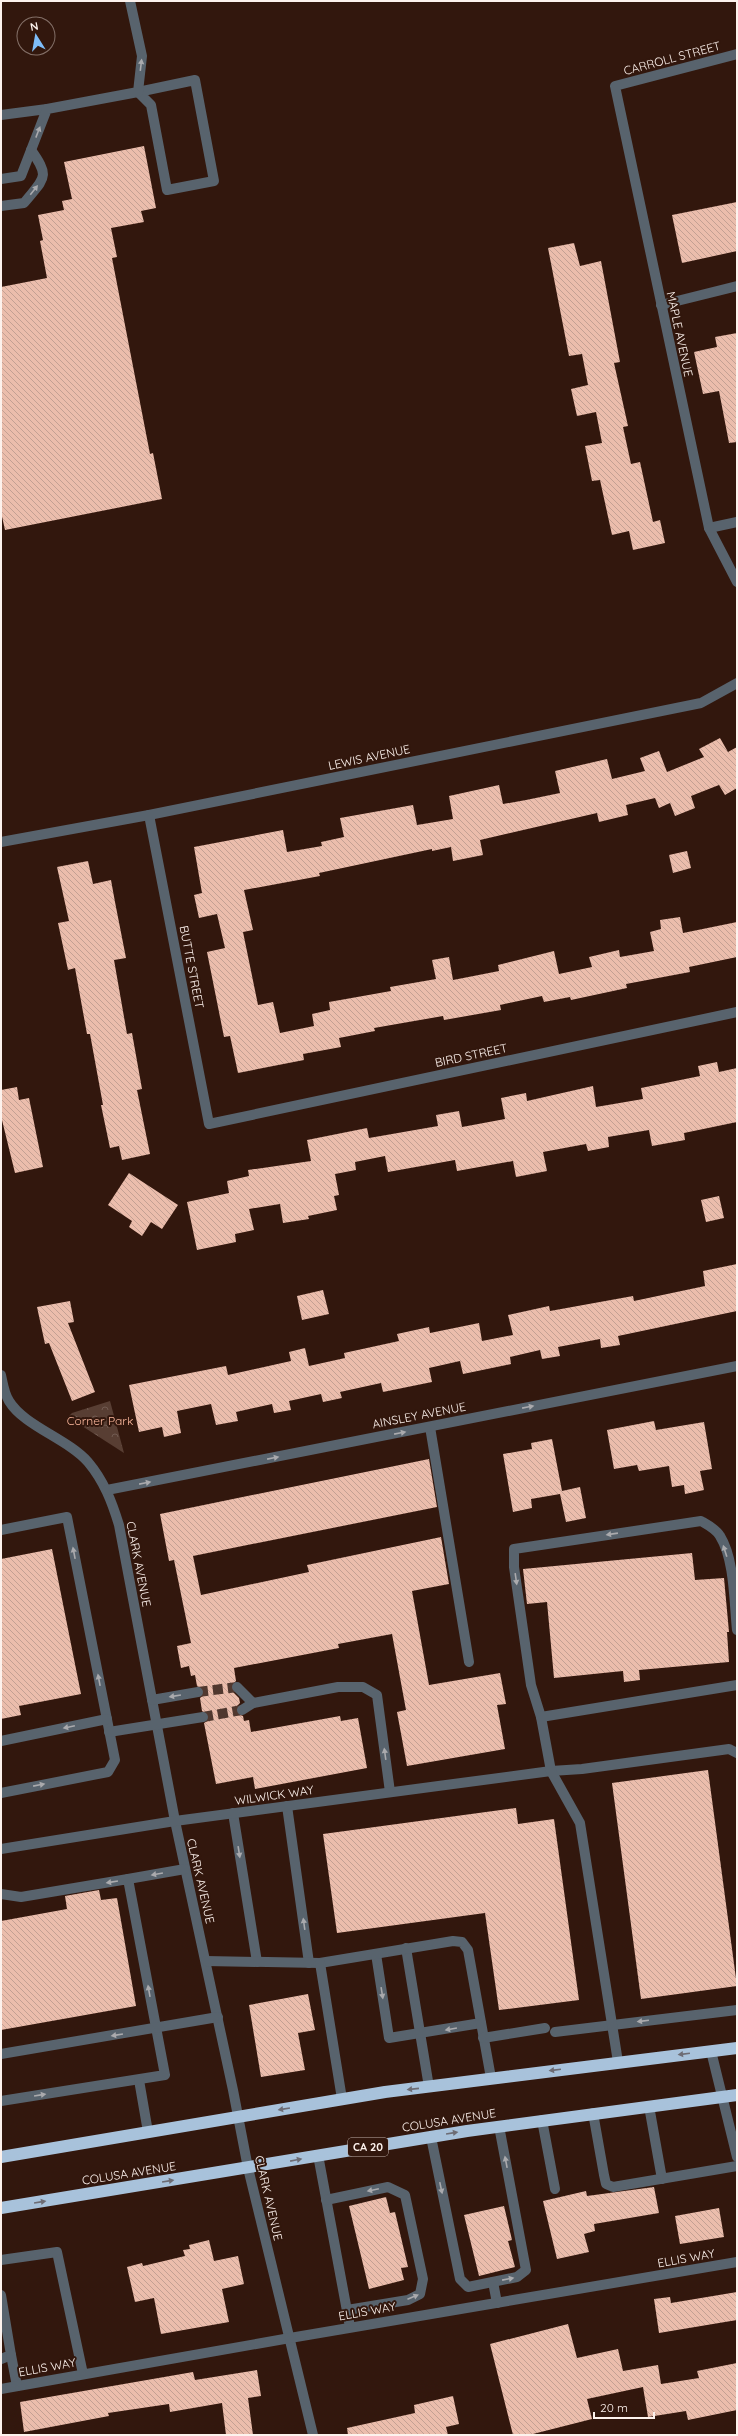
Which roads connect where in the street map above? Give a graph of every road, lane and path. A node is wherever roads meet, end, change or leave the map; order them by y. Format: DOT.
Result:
graph roads {
  1 [pos="130,1"];
  2 [pos="737,54"];
  3 [pos="615,86"];
  4 [pos="138,92"];
  5 [pos="47,109"];
  6 [pos="1,115"];
  7 [pos="30,150"];
  8 [pos="1,179"];
  9 [pos="1,206"];
  10 [pos="737,286"];
  11 [pos="661,305"];
  12 [pos="737,522"];
  13 [pos="709,528"];
  14 [pos="737,582"];
  15 [pos="737,683"];
  16 [pos="150,815"];
  17 [pos="1,842"];
  18 [pos="737,1012"];
  19 [pos="209,1124"];
  20 [pos="737,1366"];
  21 [pos="1,1375"];
  22 [pos="2,1390"];
  23 [pos="430,1426"];
  24 [pos="107,1490"];
  25 [pos="1,1530"];
  26 [pos="737,1630"];
  27 [pos="469,1662"];
  28 [pos="737,1685"];
  29 [pos="237,1686"];
  30 [pos="198,1692"];
  31 [pos="152,1700"];
  32 [pos="253,1703"];
  33 [pos="242,1710"];
  34 [pos="203,1717"];
  35 [pos="541,1717"];
  36 [pos="107,1719"];
  37 [pos="157,1724"];
  38 [pos="109,1732"];
  39 [pos="1,1741"];
  40 [pos="737,1753"];
  41 [pos="550,1771"];
  42 [pos="390,1792"];
  43 [pos="1,1793"];
  44 [pos="287,1806"];
  45 [pos="233,1813"];
  46 [pos="175,1821"];
  47 [pos="1,1849"];
  48 [pos="185,1869"];
  49 [pos="128,1879"];
  50 [pos="1,1894"];
  51 [pos="406,1948"];
  52 [pos="376,1954"];
  53 [pos="206,1961"];
  54 [pos="257,1962"];
  55 [pos="315,1963"];
  56 [pos="737,2010"];
  57 [pos="218,2017"];
  58 [pos="481,2023"];
  59 [pos="612,2025"];
  60 [pos="156,2029"];
  61 [pos="420,2034"];
  62 [pos="483,2038"];
  63 [pos="737,2048"];
  64 [pos="711,2051"];
  65 [pos="1,2054"];
  66 [pos="618,2062"];
  67 [pos="491,2078"];
  68 [pos="139,2080"];
  69 [pos="429,2087"];
  70 [pos="737,2095"];
  71 [pos="722,2097"];
  72 [pos="342,2099"];
  73 [pos="1,2101"];
  74 [pos="650,2106"];
  75 [pos="593,2114"];
  76 [pos="238,2117"];
  77 [pos="542,2120"];
  78 [pos="499,2126"];
  79 [pos="148,2132"];
  80 [pos="431,2137"];
  81 [pos="318,2156"];
  82 [pos="1,2157"];
  83 [pos="737,2157"];
  84 [pos="737,2166"];
  85 [pos="248,2168"];
  86 [pos="662,2179"];
  87 [pos="555,2189"];
  88 [pos="326,2200"];
  89 [pos="1,2208"];
  90 [pos="1,2260"];
  91 [pos="737,2262"];
  92 [pos="493,2282"];
  93 [pos="1,2295"];
  94 [pos="497,2303"];
  95 [pos="347,2310"];
  96 [pos="350,2328"];
  97 [pos="290,2338"];
  98 [pos="10,2354"];
  99 [pos="1,2359"];
  100 [pos="84,2374"];
  101 [pos="17,2386"];
  102 [pos="1,2389"];
  103 [pos="313,2435"];
  4 -- 1 [label="street, one-way"];
  2 -- 3 [label="street, CARROLL STREET"];
  3 -- 11 [label="street, MAPLE AVENUE"];
  4 -- 4 [label="street"];
  4 -- 5 [label="street"];
  5 -- 6 [label="street"];
  7 -- 5 [label="street, one-way"];
  7 -- 8 [label="street"];
  9 -- 7 [label="street, one-way"];
  10 -- 11 [label="street"];
  11 -- 13 [label="street, MAPLE AVENUE"];
  12 -- 13 [label="street"];
  13 -- 14 [label="street, MAPLE AVENUE"];
  15 -- 16 [label="street, LEWIS AVENUE"];
  16 -- 17 [label="street, LEWIS AVENUE"];
  16 -- 19 [label="street, BUTTE STREET"];
  18 -- 19 [label="street, BIRD STREET"];
  23 -- 20 [label="street, AINSLEY AVENUE, one-way"];
  21 -- 22 [label="street, CLARK AVENUE"];
  22 -- 24 [label="street, CLARK AVENUE"];
  24 -- 23 [label="street, AINSLEY AVENUE, one-way"];
  23 -- 27 [label="street"];
  24 -- 31 [label="street, CLARK AVENUE"];
  36 -- 25 [label="street, one-way"];
  26 -- 35 [label="street, one-way"];
  28 -- 35 [label="street"];
  29 -- 32 [label="street"];
  30 -- 31 [label="street, one-way"];
  31 -- 37 [label="street, CLARK AVENUE"];
  32 -- 33 [label="street"];
  42 -- 32 [label="street, one-way"];
  34 -- 37 [label="street"];
  35 -- 41 [label="street"];
  36 -- 38 [label="street"];
  36 -- 39 [label="street, one-way"];
  37 -- 38 [label="street"];
  37 -- 46 [label="street, CLARK AVENUE"];
  43 -- 38 [label="street, one-way"];
  40 -- 41 [label="street, WILWICK WAY"];
  41 -- 42 [label="street, WILWICK WAY"];
  41 -- 59 [label="street"];
  42 -- 44 [label="street, WILWICK WAY"];
  44 -- 45 [label="street, WILWICK WAY"];
  55 -- 44 [label="street, one-way"];
  45 -- 46 [label="street, WILWICK WAY"];
  45 -- 54 [label="street, one-way"];
  46 -- 47 [label="street, WILWICK WAY"];
  46 -- 48 [label="street, CLARK AVENUE"];
  48 -- 49 [label="street, one-way"];
  48 -- 53 [label="street, CLARK AVENUE"];
  49 -- 50 [label="street, one-way"];
  60 -- 49 [label="street, one-way"];
  51 -- 52 [label="street"];
  51 -- 58 [label="street"];
  51 -- 61 [label="street"];
  52 -- 55 [label="street"];
  52 -- 61 [label="street, one-way"];
  53 -- 54 [label="street"];
  53 -- 57 [label="street, CLARK AVENUE"];
  54 -- 55 [label="street"];
  55 -- 72 [label="street"];
  56 -- 59 [label="street, one-way"];
  57 -- 60 [label="street"];
  57 -- 76 [label="street, CLARK AVENUE"];
  58 -- 61 [label="street, one-way"];
  58 -- 62 [label="street"];
  59 -- 62 [label="street"];
  59 -- 66 [label="street"];
  60 -- 65 [label="street, one-way"];
  60 -- 68 [label="street"];
  61 -- 69 [label="street"];
  62 -- 67 [label="street"];
  63 -- 64 [label="highway"];
  64 -- 66 [label="highway, one-way"];
  64 -- 71 [label="street"];
  66 -- 67 [label="highway, one-way"];
  67 -- 69 [label="highway"];
  73 -- 68 [label="street, one-way"];
  68 -- 79 [label="street"];
  69 -- 72 [label="highway, one-way"];
  70 -- 71 [label="highway, COLUSA AVENUE / CA 20"];
  71 -- 74 [label="highway, COLUSA AVENUE / CA 20"];
  71 -- 83 [label="street"];
  72 -- 76 [label="highway, one-way"];
  74 -- 75 [label="highway, COLUSA AVENUE / CA 20"];
  74 -- 86 [label="street"];
  75 -- 77 [label="highway, COLUSA AVENUE / CA 20"];
  75 -- 86 [label="street"];
  76 -- 79 [label="highway"];
  76 -- 85 [label="street, CLARK AVENUE"];
  77 -- 78 [label="highway, COLUSA AVENUE / CA 20"];
  77 -- 87 [label="street"];
  80 -- 78 [label="highway, COLUSA AVENUE / CA 20, one-way"];
  92 -- 78 [label="street, one-way"];
  79 -- 82 [label="highway"];
  80 -- 81 [label="highway, COLUSA AVENUE / CA 20"];
  80 -- 92 [label="street, one-way"];
  85 -- 81 [label="highway, COLUSA AVENUE / CA 20, one-way"];
  81 -- 88 [label="street"];
  84 -- 86 [label="street"];
  89 -- 85 [label="highway, COLUSA AVENUE / CA 20, one-way"];
  85 -- 97 [label="street, CLARK AVENUE"];
  88 -- 95 [label="street"];
  95 -- 88 [label="street, one-way"];
  90 -- 100 [label="street"];
  91 -- 94 [label="street, ELLIS WAY"];
  92 -- 94 [label="street"];
  93 -- 98 [label="street"];
  94 -- 96 [label="street, ELLIS WAY"];
  95 -- 96 [label="street"];
  96 -- 97 [label="street, ELLIS WAY"];
  97 -- 100 [label="street, ELLIS WAY"];
  97 -- 103 [label="street, CLARK AVENUE"];
  98 -- 99 [label="street"];
  98 -- 101 [label="street"];
  100 -- 101 [label="street, ELLIS WAY"];
  101 -- 102 [label="street, ELLIS WAY"];
}
